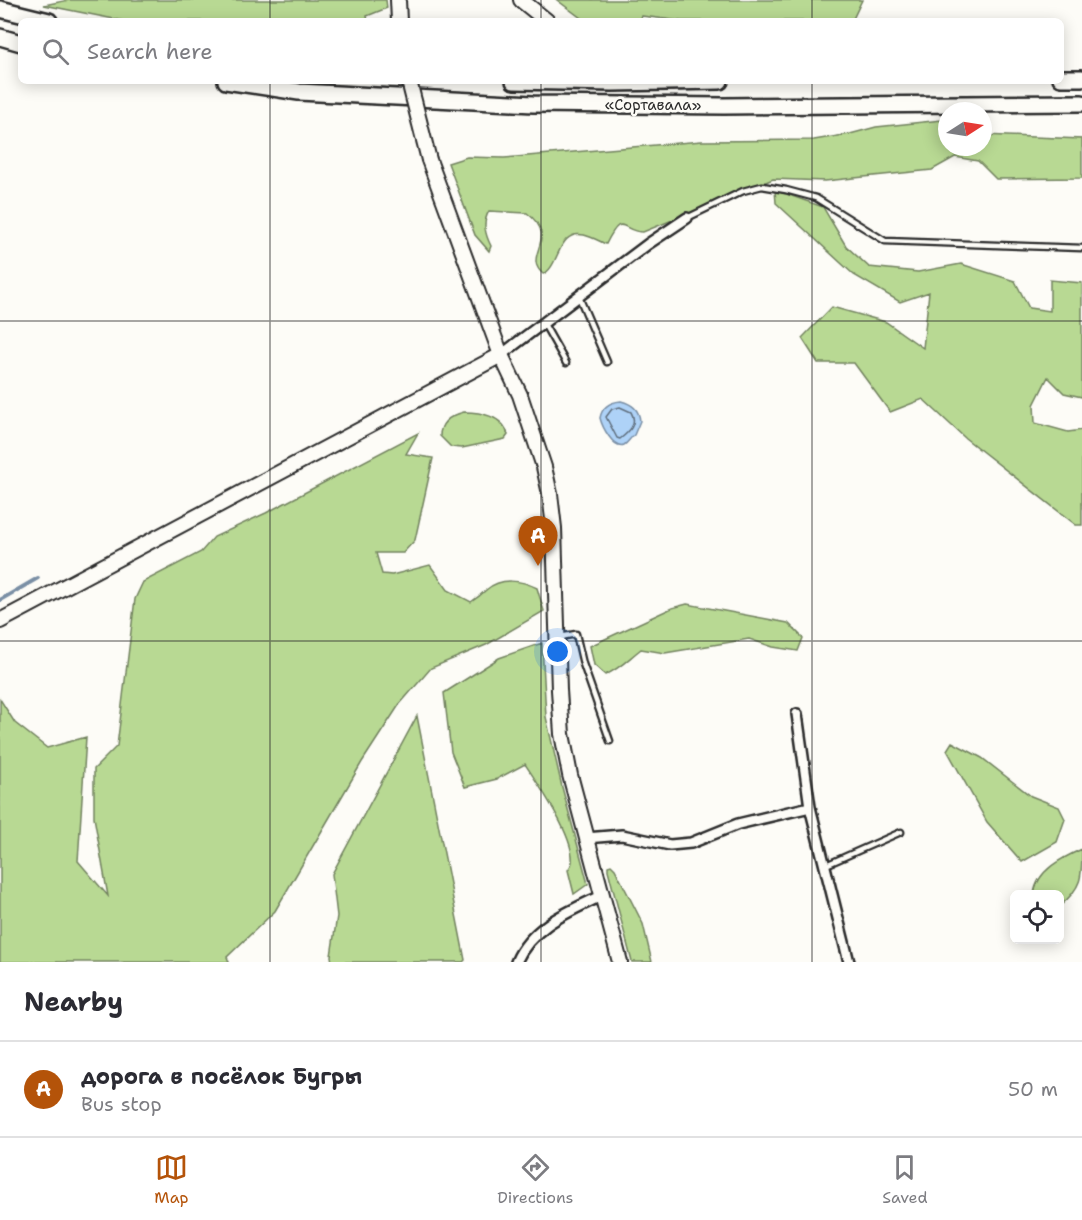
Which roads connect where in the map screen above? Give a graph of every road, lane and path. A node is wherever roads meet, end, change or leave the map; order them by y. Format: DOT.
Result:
graph roads {
  1 [pos="398,0"];
  2 [pos="521,0"];
  3 [pos="0,9"];
  4 [pos="37,18"];
  5 [pos="399,18"];
  6 [pos="543,18"];
  7 [pos="0,38"];
  8 [pos="18,42"];
  9 [pos="1064,78"];
  10 [pos="1082,78"];
  11 [pos="246,84"];
  12 [pos="410,84"];
  13 [pos="1082,103"];
  14 [pos="687,218"];
  15 [pos="1082,248"];
  16 [pos="579,297"];
  17 [pos="544,324"];
  18 [pos="501,355"];
  19 [pos="608,362"];
  20 [pos="566,363"];
  21 [pos="0,621"];
  22 [pos="557,637"];
  23 [pos="797,714"];
  24 [pos="610,741"];
  25 [pos="810,807"];
  26 [pos="901,832"];
  27 [pos="586,838"];
  28 [pos="826,865"];
  29 [pos="601,896"];
  30 [pos="516,962"];
  31 [pos="620,962"];
  32 [pos="849,962"];
  1 -- 5 [label="main road"];
  2 -- 6 [label="main road"];
  3 -- 4 [label="highway"];
  7 -- 8 [label="highway"];
  9 -- 10 [label="highway"];
  11 -- 13 [label="highway, «Сортавала»"];
  12 -- 18 [label="main road, bridge"];
  14 -- 15 [label="lane"];
  14 -- 16 [label="street"];
  16 -- 17 [label="street"];
  16 -- 19 [label="lane"];
  17 -- 18 [label="street"];
  17 -- 20 [label="lane"];
  18 -- 21 [label="main road"];
  18 -- 22 [label="main road"];
  22 -- 24 [label="lane"];
  22 -- 27 [label="main road"];
  23 -- 25 [label="street"];
  25 -- 27 [label="street"];
  25 -- 28 [label="street"];
  26 -- 28 [label="lane"];
  27 -- 29 [label="main road"];
  28 -- 32 [label="street"];
  29 -- 30 [label="street"];
  29 -- 31 [label="main road"];
}
